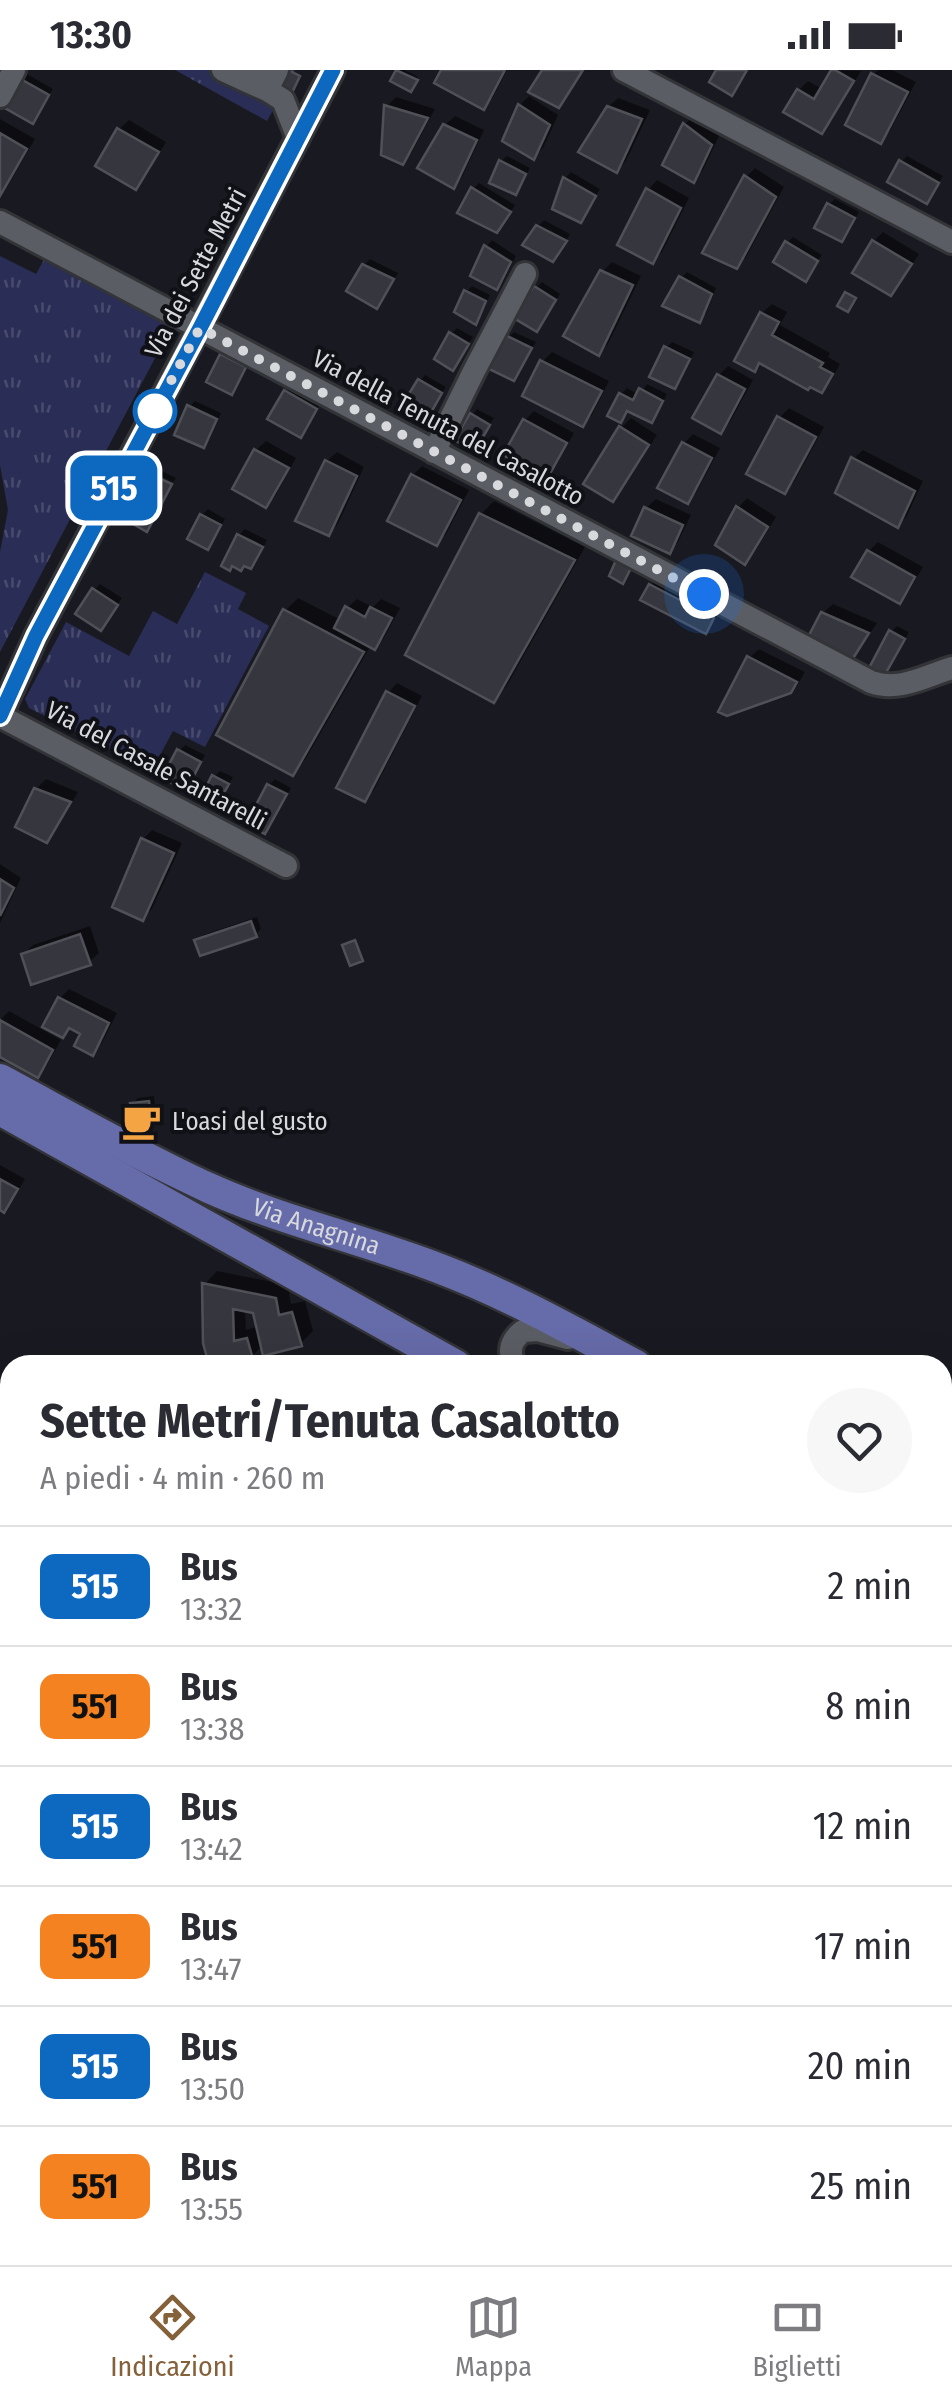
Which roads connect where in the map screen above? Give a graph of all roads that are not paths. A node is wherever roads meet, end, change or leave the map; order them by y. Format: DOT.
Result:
graph roads {
  1 [pos="14,70"];
  2 [pos="223,70"];
  3 [pos="333,70"];
  4 [pos="624,70"];
  5 [pos="262,78"];
  6 [pos="0,96"];
  7 [pos="298,138"];
  8 [pos="0,222"];
  9 [pos="952,242"];
  10 [pos="525,274"];
  11 [pos="200,328"];
  12 [pos="434,452"];
  13 [pos="952,668"];
  14 [pos="2,707"];
  15 [pos="286,866"];
  16 [pos="0,1078"];
  17 [pos="0,1110"];
  18 [pos="438,1355"];
  19 [pos="511,1355"];
  20 [pos="608,1355"];
  21 [pos="615,1355"];
  1 -- 6 [label="street"];
  2 -- 5 [label="street"];
  3 -- 7 [label="street, Via dei Sette Metri"];
  4 -- 9 [label="street"];
  5 -- 7 [label="street"];
  7 -- 11 [label="street, Via dei Sette Metri"];
  8 -- 11 [label="street, Via della Tenuta del Casalotto"];
  10 -- 12 [label="street"];
  11 -- 12 [label="street, Via della Tenuta del Casalotto"];
  11 -- 14 [label="street, Via dei Sette Metri"];
  12 -- 13 [label="street, Via della Tenuta del Casalotto"];
  14 -- 15 [label="street, Via del Casale Santarelli"];
  16 -- 21 [label="main road, Via Anagnina"];
  17 -- 18 [label="main road, Via Anagnina"];
  19 -- 20 [label="street"];
}
